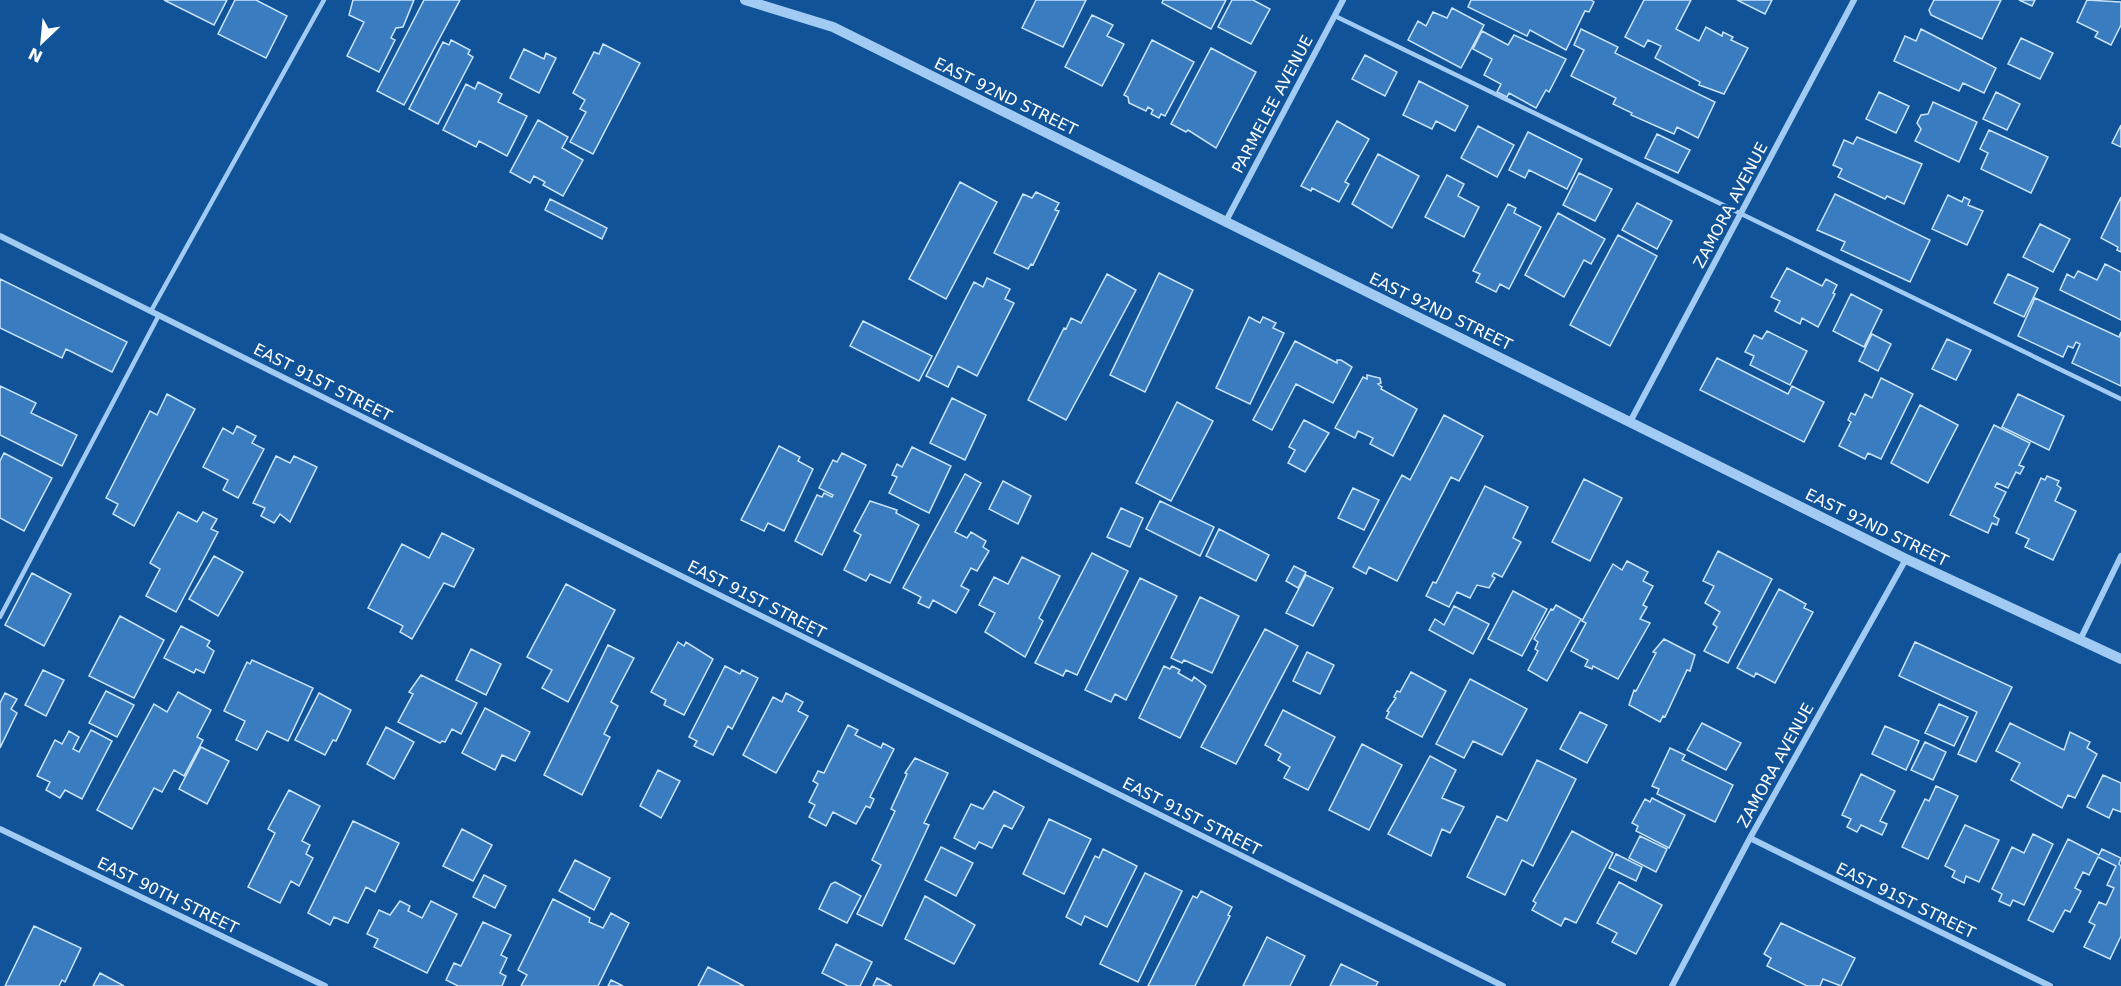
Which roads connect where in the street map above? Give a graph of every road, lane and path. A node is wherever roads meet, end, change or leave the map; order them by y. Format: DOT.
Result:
graph roads {
  1 [pos="324,0"];
  2 [pos="745,0"];
  3 [pos="1343,0"];
  4 [pos="1854,0"];
  5 [pos="1335,16"];
  6 [pos="1741,214"];
  7 [pos="1226,221"];
  8 [pos="0,236"];
  9 [pos="151,311"];
  10 [pos="159,315"];
  11 [pos="2121,399"];
  12 [pos="1630,422"];
  13 [pos="2121,556"];
  14 [pos="1906,559"];
  15 [pos="0,618"];
  16 [pos="2080,640"];
  17 [pos="2121,659"];
  18 [pos="0,829"];
  19 [pos="1750,838"];
  20 [pos="325,986"];
  21 [pos="1503,986"];
  22 [pos="1672,986"];
  23 [pos="2050,986"];
  1 -- 9 [label="lane"];
  2 -- 7 [label="street, EAST 92ND STREET"];
  3 -- 5 [label="street, PARMELEE AVENUE"];
  4 -- 6 [label="street, ZAMORA AVENUE"];
  5 -- 6 [label="lane"];
  5 -- 7 [label="street, PARMELEE AVENUE"];
  6 -- 11 [label="lane"];
  6 -- 12 [label="street, ZAMORA AVENUE"];
  7 -- 12 [label="street, EAST 92ND STREET"];
  8 -- 9 [label="street, EAST 91ST STREET"];
  9 -- 10 [label="street, EAST 91ST STREET"];
  10 -- 15 [label="lane"];
  10 -- 21 [label="street, EAST 91ST STREET"];
  12 -- 14 [label="street, EAST 92ND STREET"];
  13 -- 16 [label="street"];
  14 -- 16 [label="street, EAST 92ND STREET"];
  14 -- 19 [label="street, ZAMORA AVENUE"];
  16 -- 17 [label="street, EAST 92ND STREET"];
  18 -- 20 [label="street, EAST 90TH STREET"];
  19 -- 22 [label="street, ZAMORA AVENUE"];
  19 -- 23 [label="street, EAST 91ST STREET"];
}
